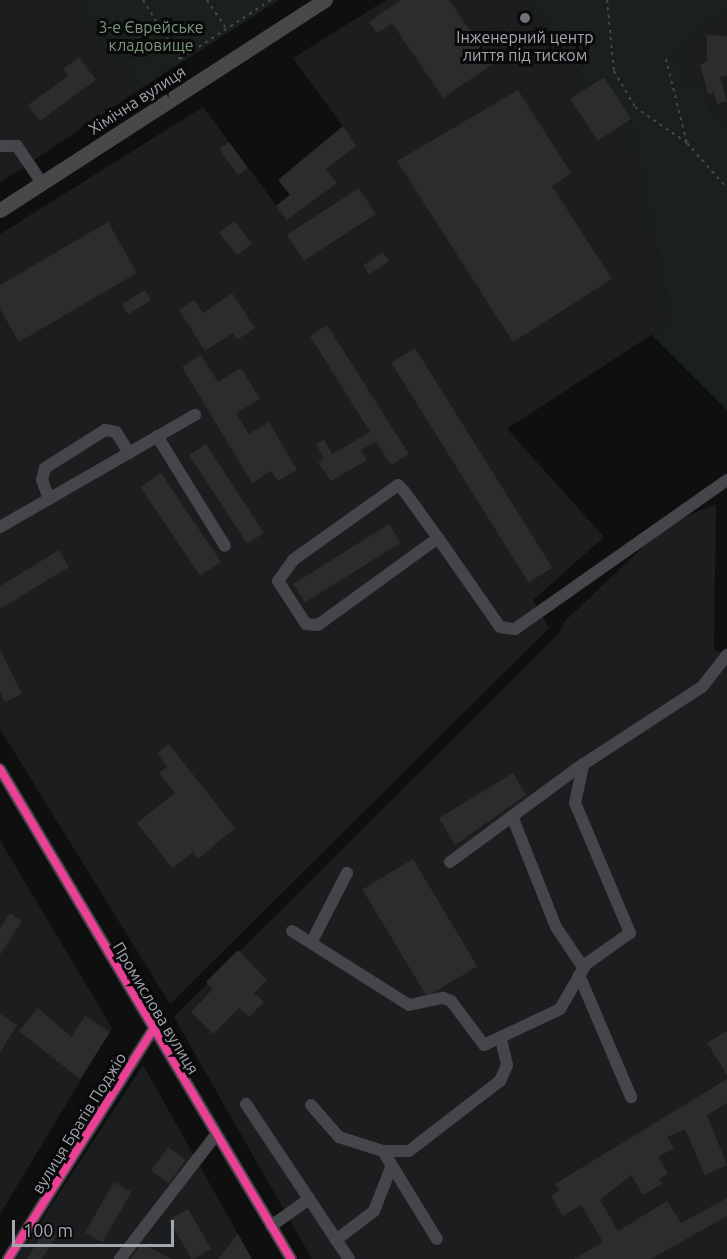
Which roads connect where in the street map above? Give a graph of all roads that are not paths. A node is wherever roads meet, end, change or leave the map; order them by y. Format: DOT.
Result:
graph roads {
  1 [pos="325,0"];
  2 [pos="0,146"];
  3 [pos="42,183"];
  4 [pos="0,210"];
  5 [pos="195,415"];
  6 [pos="157,436"];
  7 [pos="129,453"];
  8 [pos="727,480"];
  9 [pos="49,499"];
  10 [pos="0,527"];
  11 [pos="438,538"];
  12 [pos="225,546"];
  13 [pos="727,656"];
  14 [pos="583,764"];
  15 [pos="0,769"];
  16 [pos="512,816"];
  17 [pos="450,862"];
  18 [pos="347,873"];
  19 [pos="292,931"];
  20 [pos="310,943"];
  21 [pos="581,971"];
  22 [pos="153,1030"];
  23 [pos="501,1040"];
  24 [pos="631,1097"];
  25 [pos="246,1104"];
  26 [pos="311,1106"];
  27 [pos="216,1135"];
  28 [pos="383,1151"];
  29 [pos="392,1165"];
  30 [pos="309,1200"];
  31 [pos="271,1226"];
  32 [pos="437,1239"];
  33 [pos="336,1240"];
  34 [pos="8,1259"];
  35 [pos="120,1259"];
  36 [pos="291,1259"];
  37 [pos="349,1259"];
  1 -- 3 [label="main road, Хімічна вулиця"];
  2 -- 3 [label="street"];
  3 -- 4 [label="main road, Хімічна вулиця"];
  5 -- 6 [label="street"];
  6 -- 7 [label="street"];
  6 -- 12 [label="street"];
  7 -- 9 [label="street"];
  7 -- 9 [label="street"];
  8 -- 11 [label="street"];
  9 -- 10 [label="street"];
  11 -- 11 [label="street"];
  13 -- 14 [label="street"];
  14 -- 16 [label="street"];
  14 -- 21 [label="street"];
  15 -- 22 [label="street, Промислова вулиця"];
  16 -- 17 [label="street"];
  16 -- 21 [label="street"];
  18 -- 20 [label="street"];
  19 -- 20 [label="street"];
  20 -- 23 [label="street"];
  21 -- 23 [label="street"];
  21 -- 24 [label="street"];
  22 -- 27 [label="street, Промислова вулиця"];
  22 -- 34 [label="street, вулиця Братів Поджіо"];
  23 -- 28 [label="street"];
  25 -- 30 [label="street"];
  26 -- 28 [label="street"];
  27 -- 31 [label="street, Промислова вулиця"];
  27 -- 35 [label="street"];
  28 -- 29 [label="street"];
  29 -- 32 [label="street"];
  29 -- 33 [label="street"];
  30 -- 31 [label="street"];
  30 -- 33 [label="street"];
  31 -- 36 [label="street, Промислова вулиця"];
  33 -- 37 [label="street"];
}
